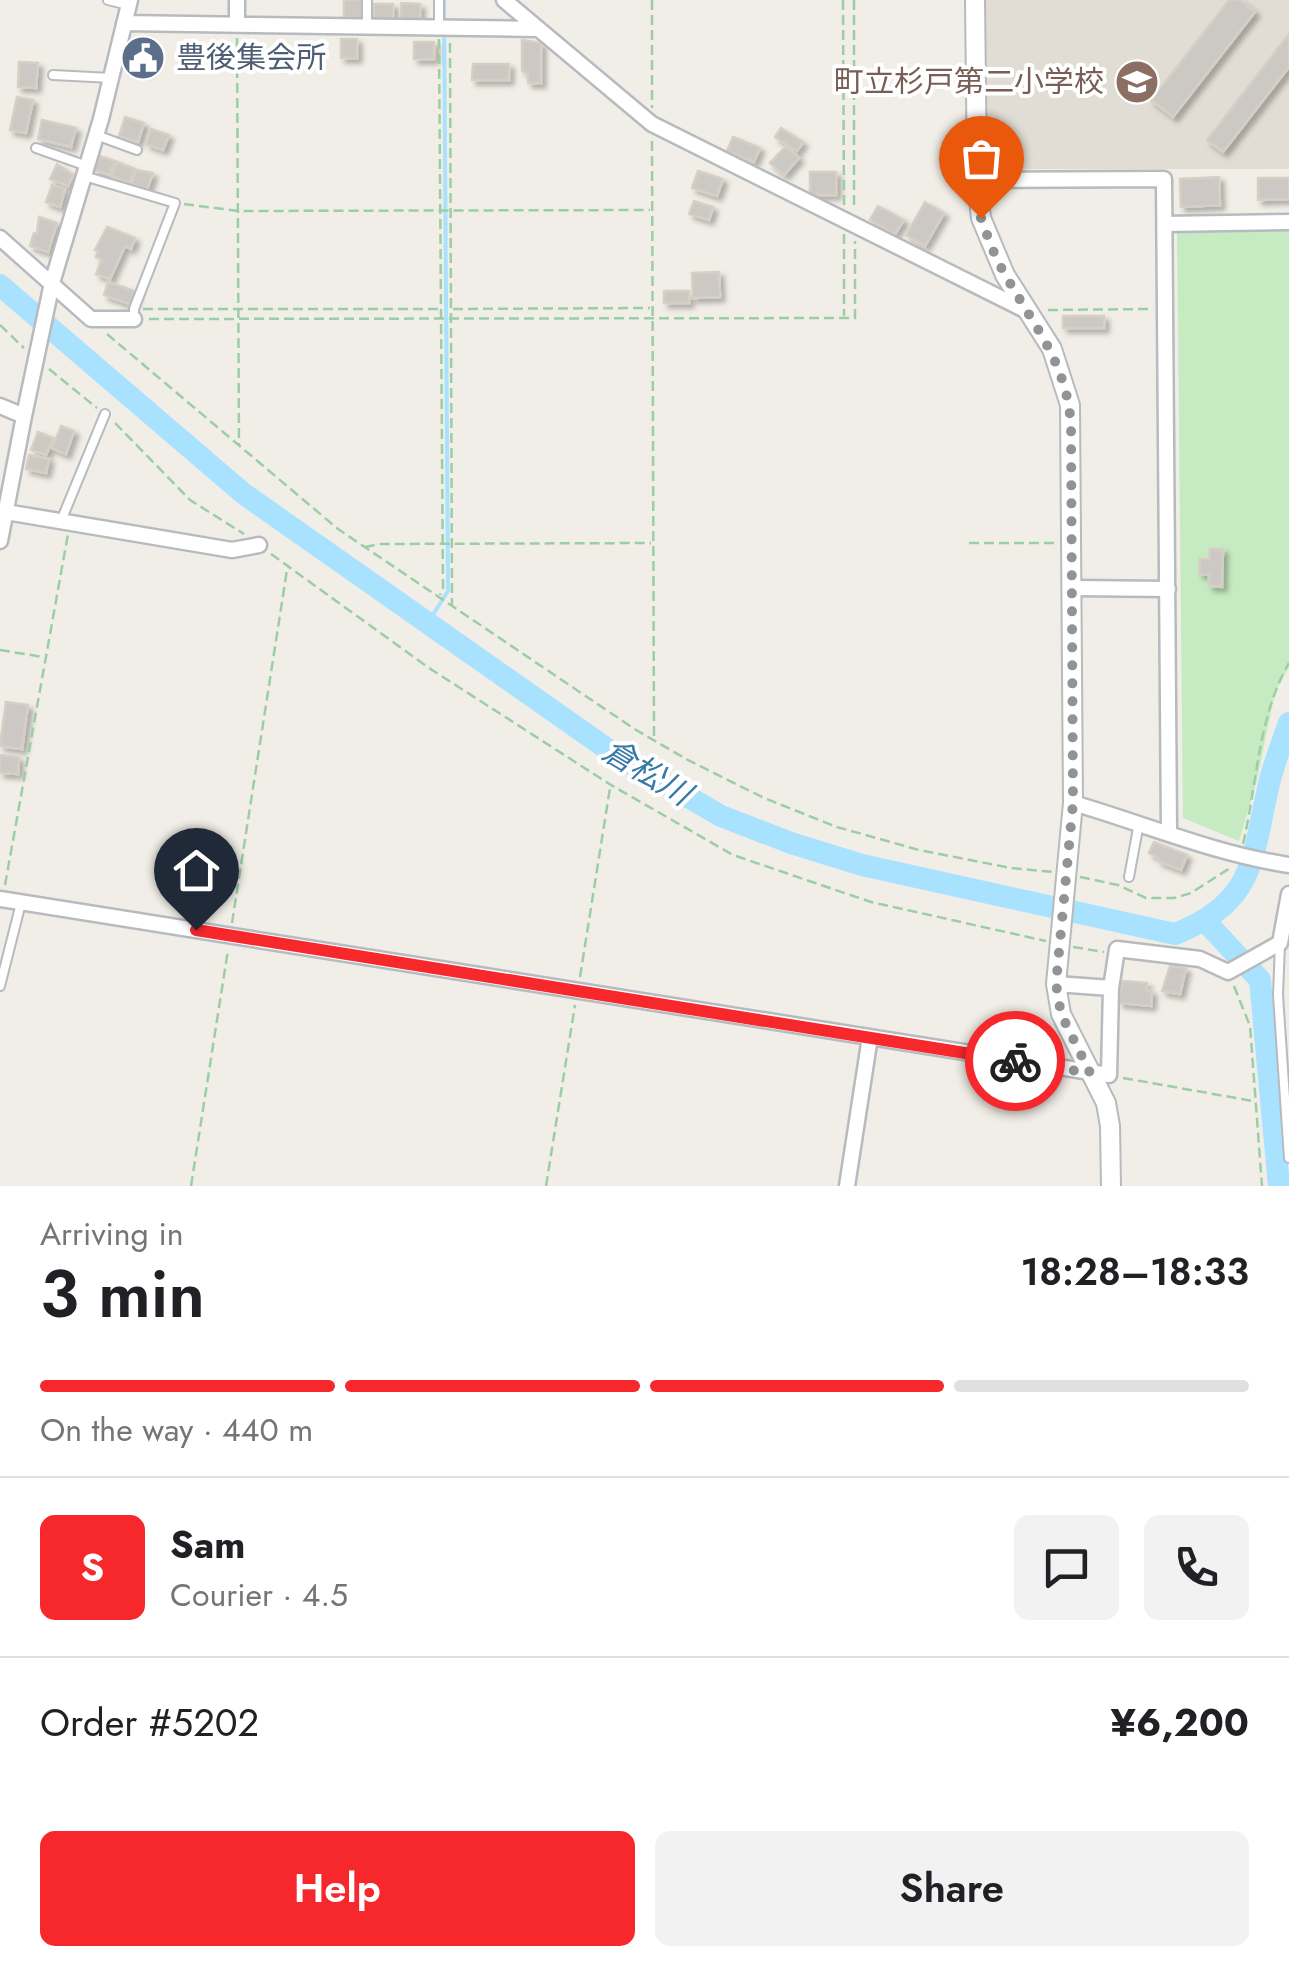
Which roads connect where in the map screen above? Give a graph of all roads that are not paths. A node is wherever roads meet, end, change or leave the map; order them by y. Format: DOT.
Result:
graph roads {
  1 [pos="108,0"];
  2 [pos="238,0"];
  3 [pos="367,0"];
  4 [pos="439,0"];
  5 [pos="976,0"];
  6 [pos="506,1"];
  7 [pos="129,2"];
  8 [pos="124,24"];
  9 [pos="237,24"];
  10 [pos="367,25"];
  11 [pos="445,27"];
  12 [pos="506,29"];
  13 [pos="539,30"];
  14 [pos="53,76"];
  15 [pos="111,78"];
  16 [pos="96,135"];
  17 [pos="36,148"];
  18 [pos="137,150"];
  19 [pos="86,171"];
  20 [pos="976,180"];
  21 [pos="1289,222"];
  22 [pos="1166,224"];
  23 [pos="0,238"];
  24 [pos="52,283"];
  25 [pos="1029,312"];
  26 [pos="134,314"];
  27 [pos="0,406"];
  28 [pos="104,414"];
  29 [pos="24,416"];
  30 [pos="6,512"];
  31 [pos="66,522"];
  32 [pos="0,542"];
  33 [pos="259,546"];
  34 [pos="1074,588"];
  35 [pos="1168,589"];
  36 [pos="1073,803"];
  37 [pos="1139,823"];
  38 [pos="1169,832"];
  39 [pos="1289,864"];
  40 [pos="1129,877"];
  41 [pos="1289,894"];
  42 [pos="1,900"];
  43 [pos="21,903"];
  44 [pos="1280,942"];
  45 [pos="1056,984"];
  46 [pos="0,986"];
  47 [pos="1111,988"];
  48 [pos="870,1037"];
  49 [pos="1099,1074"];
  50 [pos="1289,1158"];
  51 [pos="847,1186"];
  52 [pos="1111,1186"];
  1 -- 7 [label="lane"];
  2 -- 9 [label="street"];
  3 -- 10 [label="lane"];
  4 -- 11 [label="lane"];
  5 -- 20 [label="street"];
  6 -- 12 [label="street"];
  6 -- 13 [label="street"];
  7 -- 8 [label="street"];
  8 -- 9 [label="street"];
  8 -- 15 [label="street"];
  9 -- 10 [label="street"];
  10 -- 11 [label="street"];
  11 -- 12 [label="street"];
  12 -- 13 [label="street"];
  13 -- 25 [label="street"];
  14 -- 15 [label="lane"];
  15 -- 16 [label="street"];
  16 -- 18 [label="lane"];
  16 -- 19 [label="street"];
  17 -- 19 [label="lane"];
  19 -- 24 [label="street"];
  19 -- 26 [label="lane"];
  20 -- 22 [label="street"];
  20 -- 25 [label="street"];
  21 -- 22 [label="street"];
  22 -- 35 [label="street"];
  23 -- 24 [label="street"];
  24 -- 26 [label="street"];
  24 -- 29 [label="street"];
  25 -- 34 [label="street"];
  27 -- 29 [label="street"];
  28 -- 31 [label="lane"];
  29 -- 30 [label="street"];
  30 -- 31 [label="street"];
  30 -- 32 [label="street"];
  31 -- 33 [label="street"];
  34 -- 35 [label="street"];
  34 -- 36 [label="street"];
  35 -- 38 [label="street"];
  36 -- 37 [label="street"];
  36 -- 45 [label="street"];
  37 -- 38 [label="street"];
  37 -- 40 [label="lane"];
  38 -- 39 [label="street"];
  41 -- 44 [label="street"];
  42 -- 43 [label="street"];
  43 -- 46 [label="lane"];
  43 -- 48 [label="street"];
  44 -- 47 [label="street"];
  44 -- 50 [label="lane"];
  45 -- 47 [label="street"];
  45 -- 49 [label="street"];
  47 -- 49 [label="street"];
  48 -- 49 [label="street"];
  48 -- 51 [label="street"];
  49 -- 52 [label="street"];
}
